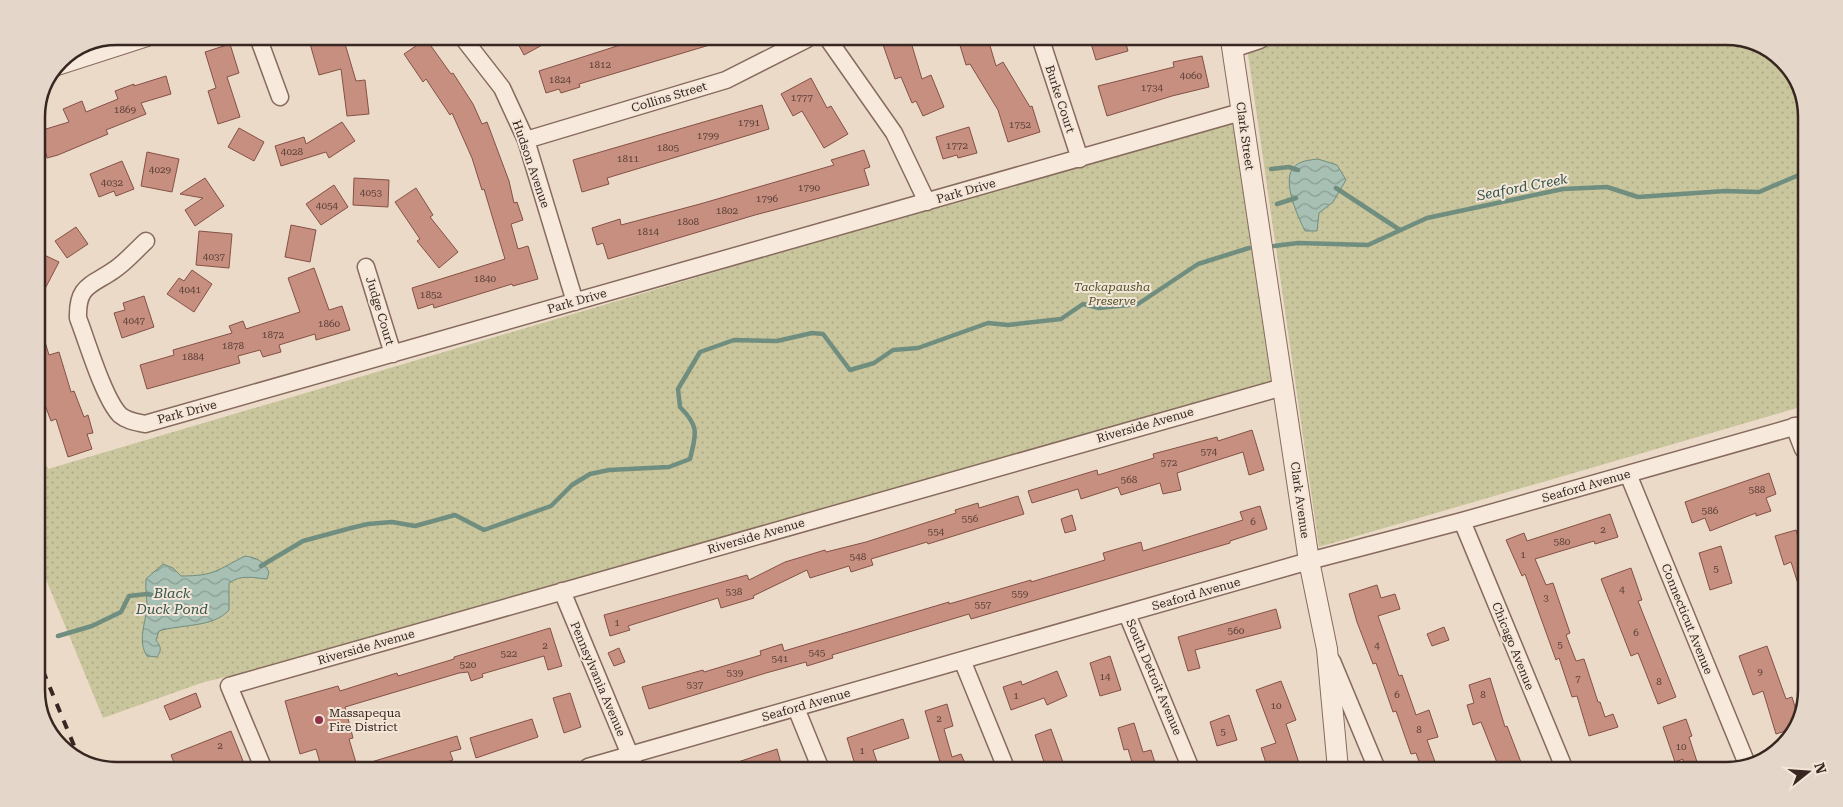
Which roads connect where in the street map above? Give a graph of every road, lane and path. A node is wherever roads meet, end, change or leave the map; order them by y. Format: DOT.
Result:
graph roads {
  1 [pos="114,45"];
  2 [pos="261,45"];
  3 [pos="468,45"];
  4 [pos="794,45"];
  5 [pos="832,45"];
  6 [pos="1043,45"];
  7 [pos="1232,45"];
  8 [pos="82,54"];
  9 [pos="280,97"];
  10 [pos="1241,112"];
  11 [pos="526,140"];
  12 [pos="1080,158"];
  13 [pos="927,202"];
  14 [pos="1259,231"];
  15 [pos="146,240"];
  16 [pos="366,267"];
  17 [pos="575,302"];
  18 [pos="393,354"];
  19 [pos="1283,386"];
  20 [pos="1798,425"];
  21 [pos="1628,474"];
  22 [pos="1462,521"];
  23 [pos="1309,561"];
  24 [pos="562,591"];
  25 [pos="1127,614"];
  26 [pos="1327,649"];
  27 [pos="962,660"];
  28 [pos="796,708"];
  29 [pos="1745,760"];
  30 [pos="632,761"];
  31 [pos="261,762"];
  32 [pos="818,762"];
  33 [pos="1004,762"];
  34 [pos="1188,762"];
  35 [pos="1337,762"];
  36 [pos="1374,762"];
  37 [pos="1562,762"];
  1 -- 8 [label="street"];
  2 -- 9 [label="street"];
  3 -- 11 [label="street, Hudson Avenue"];
  4 -- 11 [label="street, Collins Street"];
  5 -- 13 [label="street"];
  6 -- 12 [label="street, Burke Court"];
  7 -- 10 [label="street, Clark Street"];
  10 -- 12 [label="street, Park Drive"];
  10 -- 14 [label="street, Clark Street"];
  11 -- 17 [label="street, Hudson Avenue"];
  12 -- 13 [label="street, Park Drive"];
  13 -- 17 [label="street, Park Drive"];
  14 -- 19 [label="street, Clark Avenue"];
  15 -- 18 [label="street, Park Drive"];
  16 -- 18 [label="street, Judge Court"];
  17 -- 18 [label="street, Park Drive"];
  19 -- 23 [label="street, Clark Avenue"];
  19 -- 24 [label="street, Riverside Avenue"];
  20 -- 21 [label="street, Seaford Avenue"];
  21 -- 22 [label="street, Seaford Avenue"];
  21 -- 29 [label="street, Connecticut Avenue"];
  22 -- 23 [label="street, Seaford Avenue"];
  22 -- 37 [label="street, Chicago Avenue"];
  23 -- 25 [label="street, Seaford Avenue"];
  23 -- 26 [label="street, Clark Avenue"];
  24 -- 30 [label="street, Pennsylvania Avenue"];
  24 -- 31 [label="street, Riverside Avenue"];
  25 -- 27 [label="street, Seaford Avenue"];
  25 -- 34 [label="street, South Detroit Avenue"];
  26 -- 35 [label="street, Clark Avenue"];
  26 -- 36 [label="street"];
  27 -- 28 [label="street, Seaford Avenue"];
  27 -- 33 [label="street"];
  28 -- 30 [label="street, Seaford Avenue"];
  28 -- 32 [label="street"];
}
